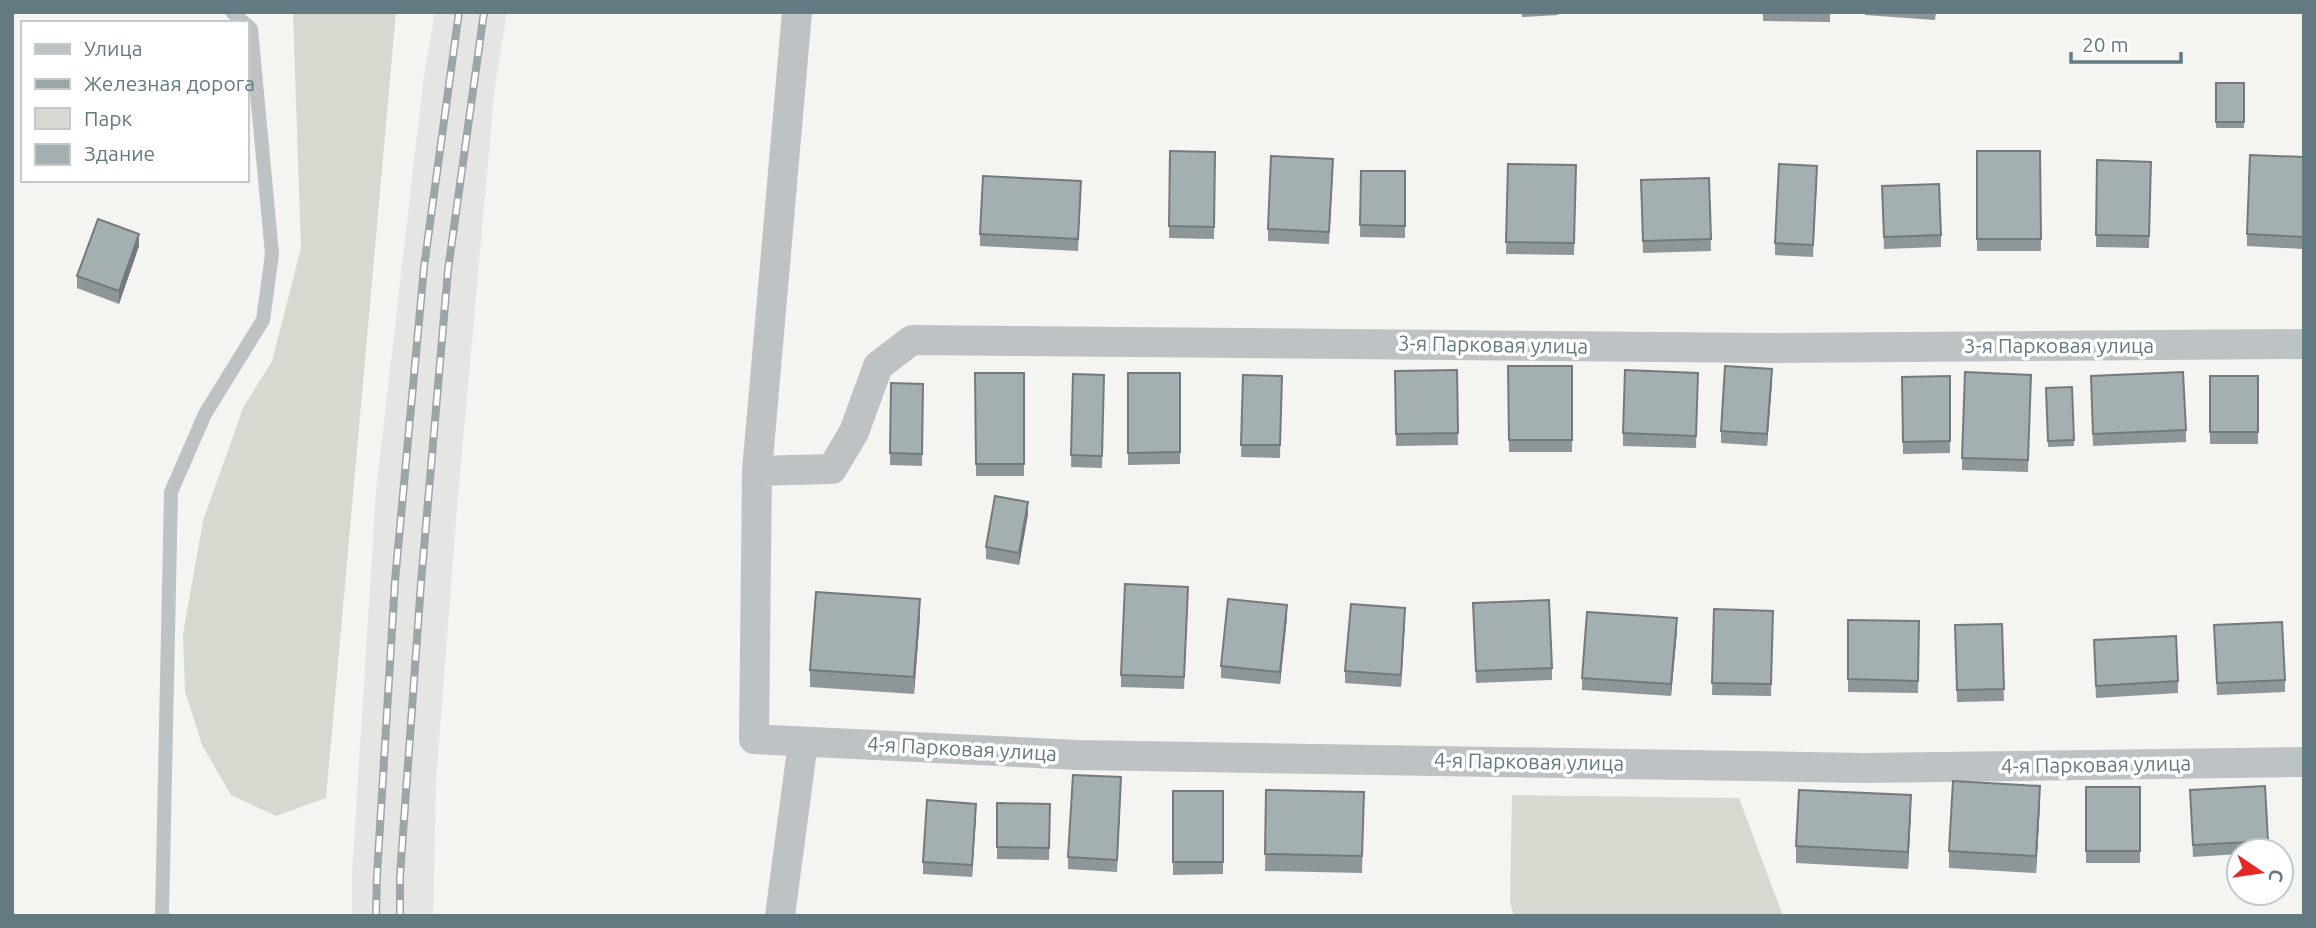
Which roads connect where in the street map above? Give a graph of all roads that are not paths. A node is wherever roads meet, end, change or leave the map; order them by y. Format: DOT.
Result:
graph roads {
  1 [pos="797,12"];
  2 [pos="248,27"];
  3 [pos="2304,344"];
  4 [pos="757,471"];
  5 [pos="803,742"];
  6 [pos="2304,762"];
  7 [pos="162,916"];
  8 [pos="779,916"];
  1 -- 4 [label="street"];
  2 -- 7 [label="lane"];
  3 -- 4 [label="street, 3-я Парковая улица"];
  4 -- 5 [label="street, 4-я Парковая улица"];
  5 -- 6 [label="street, 4-я Парковая улица"];
  5 -- 8 [label="street"];
}
